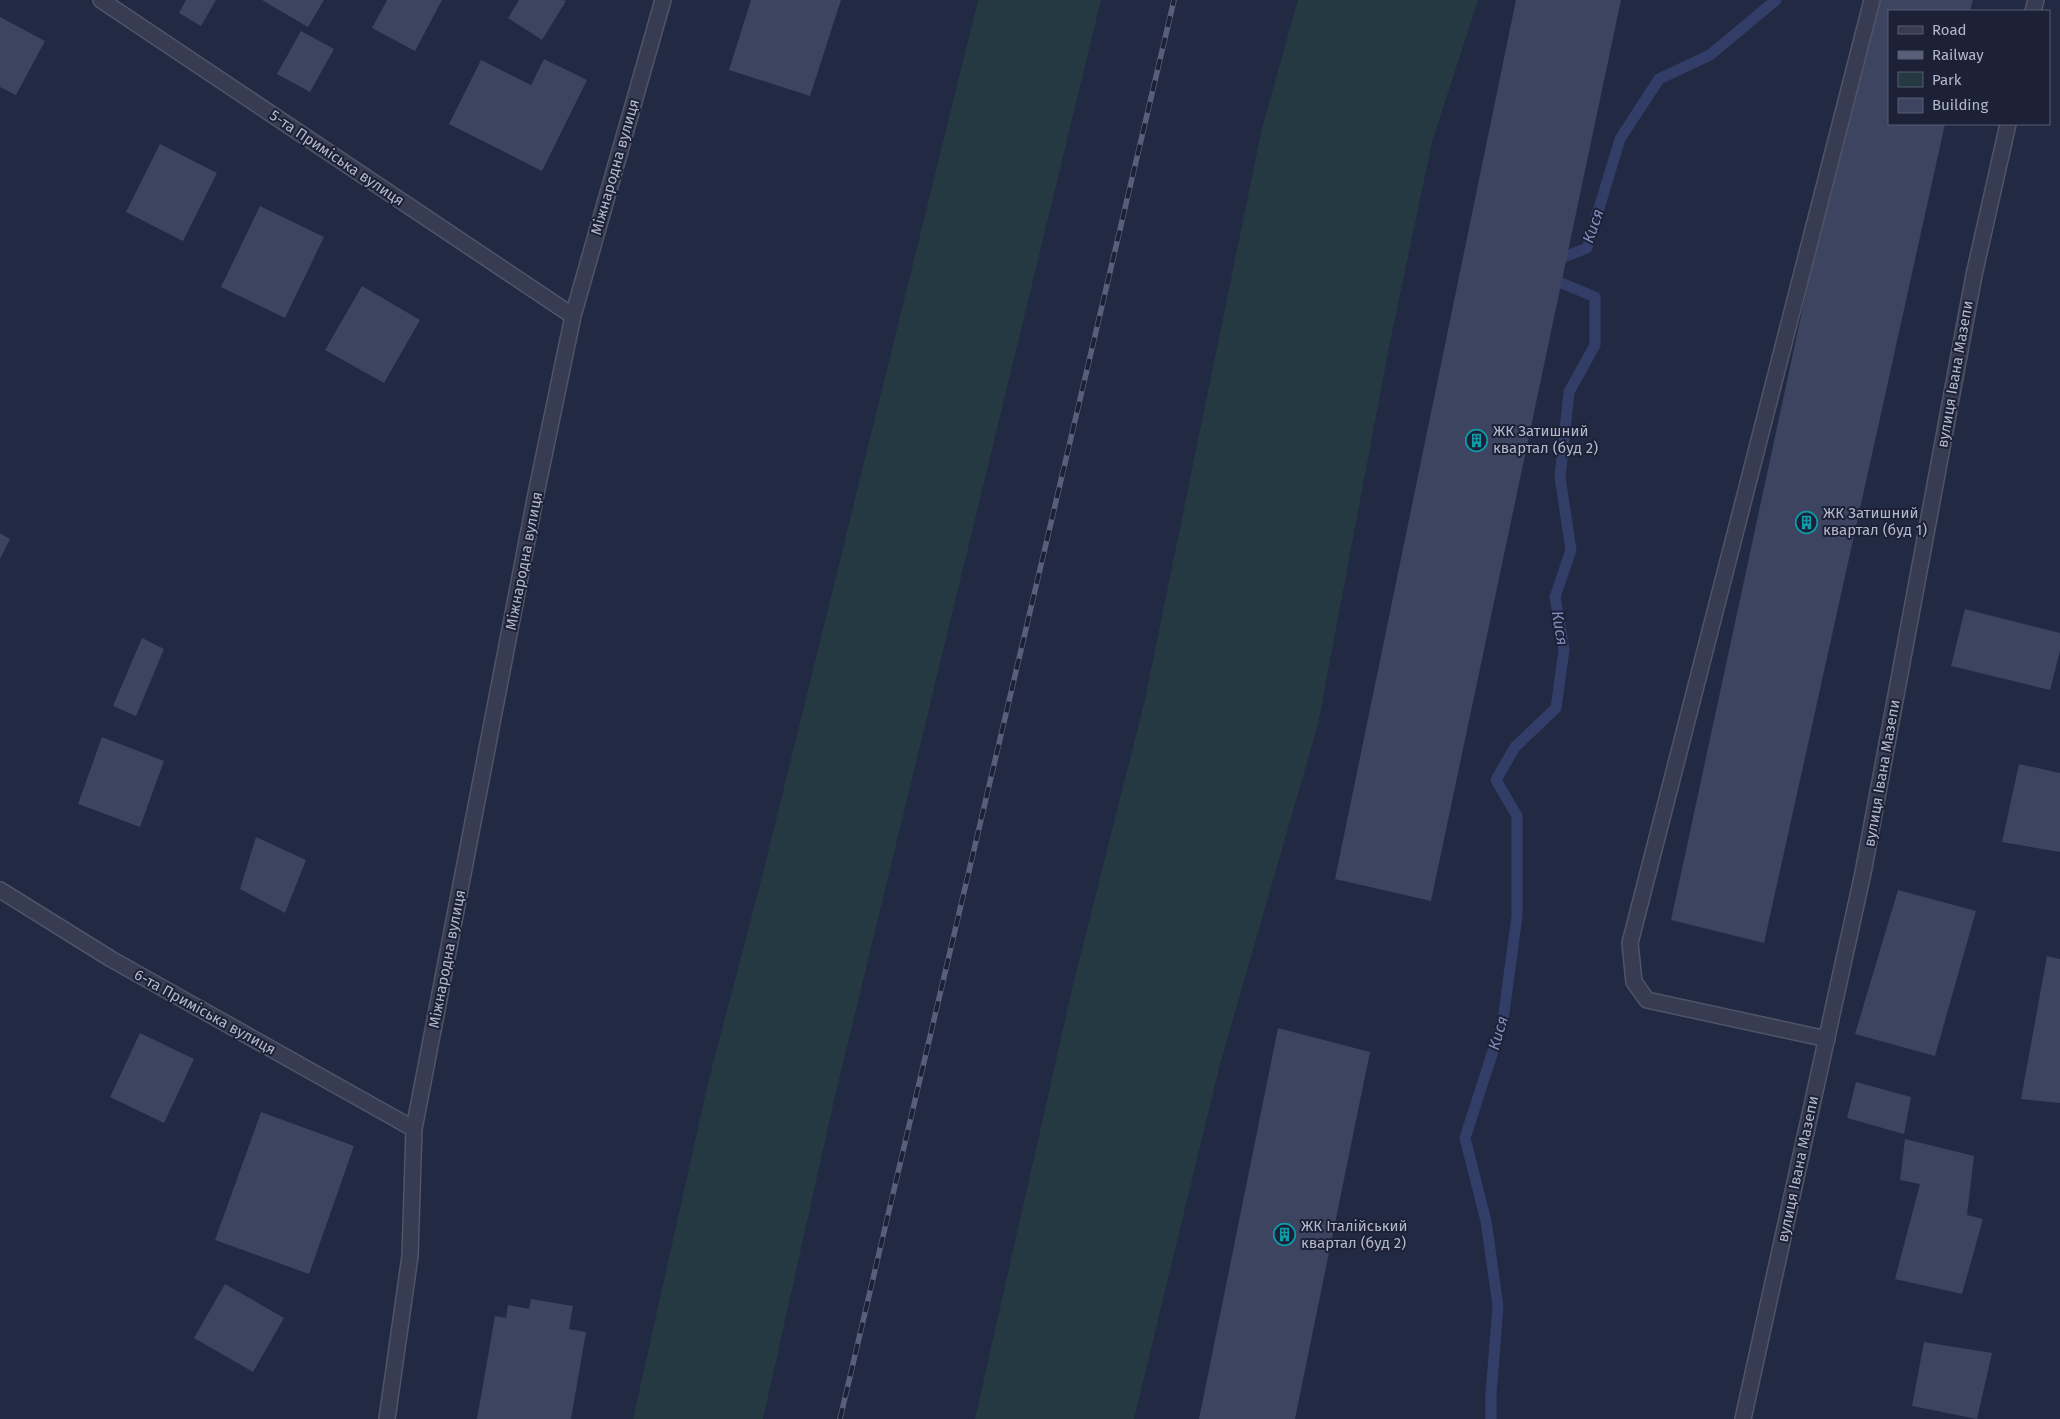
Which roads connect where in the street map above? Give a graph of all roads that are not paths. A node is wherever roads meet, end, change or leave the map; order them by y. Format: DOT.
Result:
graph roads {
  1 [pos="101,0"];
  2 [pos="663,0"];
  3 [pos="1872,0"];
  4 [pos="2008,125"];
  5 [pos="573,316"];
  6 [pos="0,890"];
  7 [pos="1827,1039"];
  8 [pos="414,1129"];
  9 [pos="386,1419"];
  10 [pos="1743,1419"];
  1 -- 5 [label="street, 5-та Приміська вулиця"];
  2 -- 5 [label="street, Міжнародна вулиця"];
  3 -- 7 [label="street"];
  4 -- 7 [label="street, вулиця Івана Мазепи"];
  5 -- 8 [label="street, Міжнародна вулиця"];
  6 -- 8 [label="street, 6-та Приміська вулиця"];
  7 -- 10 [label="street, вулиця Івана Мазепи"];
  8 -- 9 [label="street, Міжнародна вулиця"];
}
